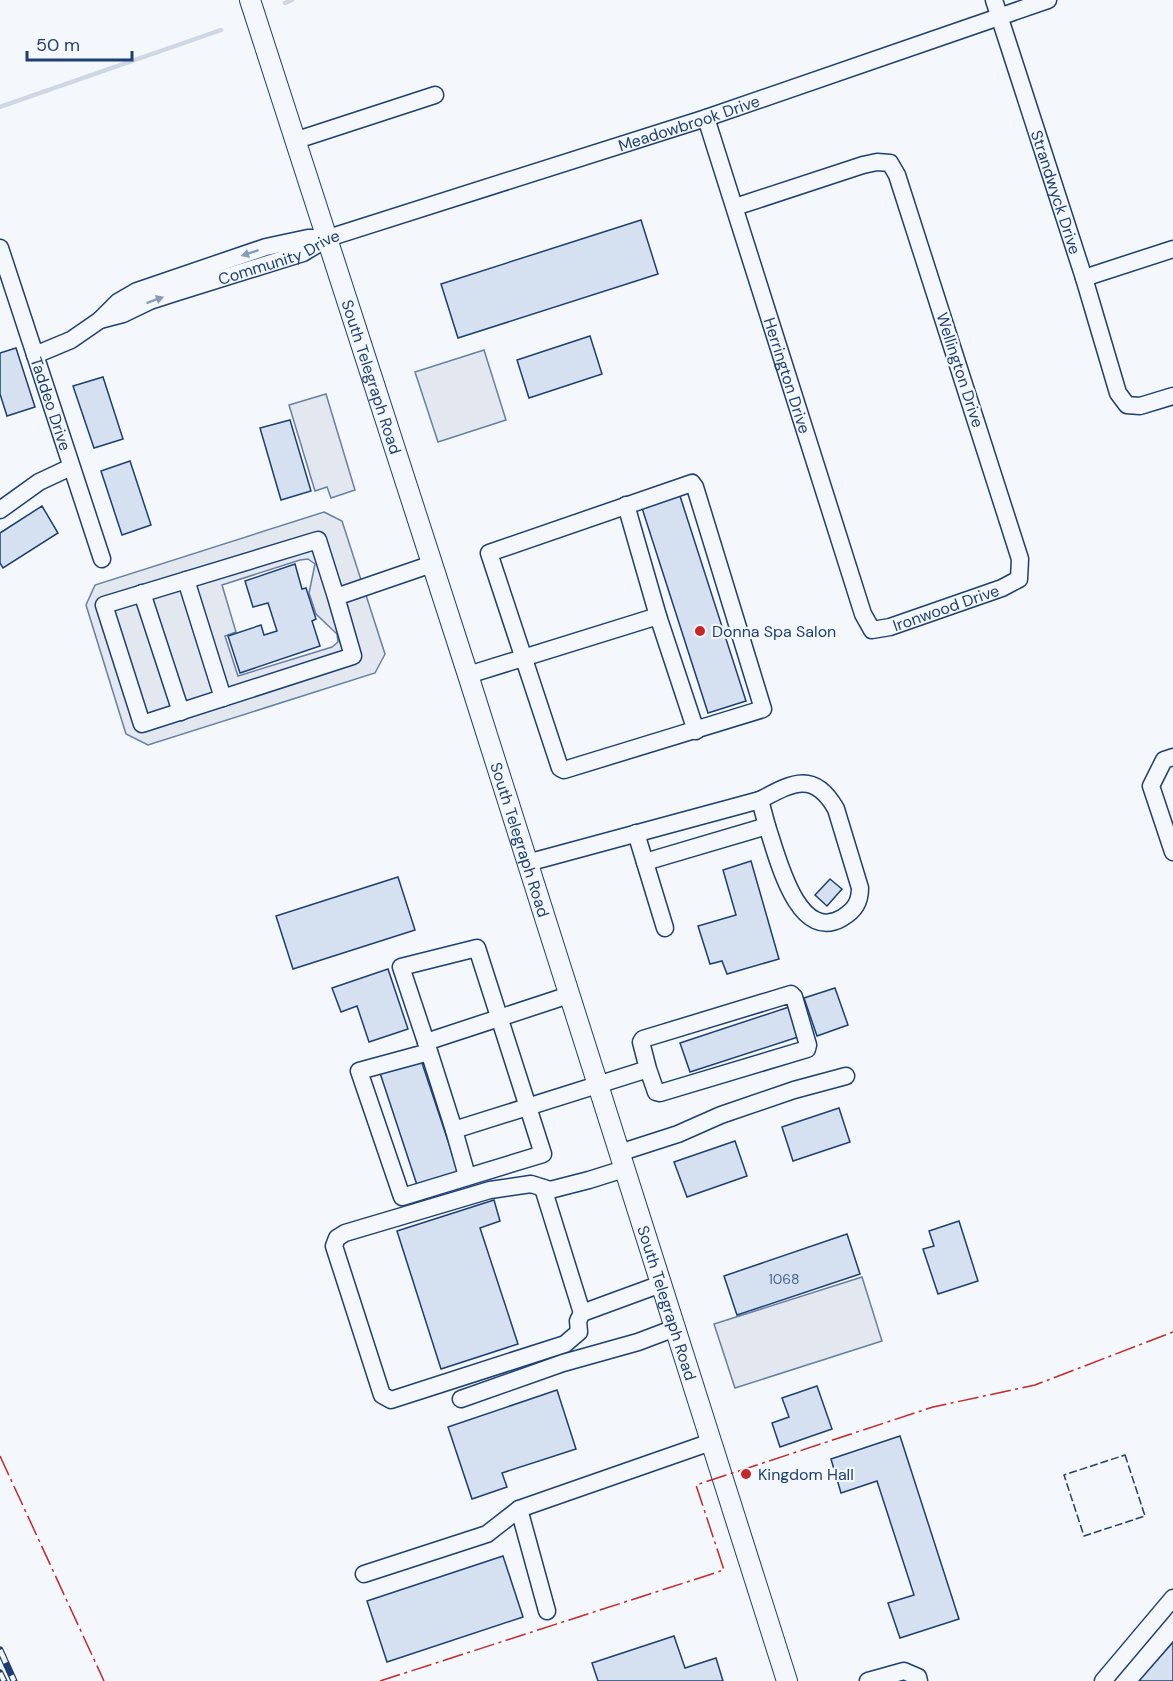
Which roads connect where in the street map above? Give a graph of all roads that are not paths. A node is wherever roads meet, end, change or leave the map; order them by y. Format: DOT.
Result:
graph roads {
  1 [pos="250,0"];
  2 [pos="1048,0"];
  3 [pos="997,8"];
  4 [pos="435,95"];
  5 [pos="706,118"];
  6 [pos="297,140"];
  7 [pos="735,207"];
  8 [pos="328,238"];
  9 [pos="0,248"];
  10 [pos="1173,249"];
  11 [pos="3,270"];
  12 [pos="1084,278"];
  13 [pos="36,355"];
  14 [pos="1173,396"];
  15 [pos="71,467"];
  16 [pos="626,506"];
  17 [pos="0,510"];
  18 [pos="102,559"];
  19 [pos="432,564"];
  20 [pos="1019,579"];
  21 [pos="186,580"];
  22 [pos="142,593"];
  23 [pos="336,597"];
  24 [pos="658,616"];
  25 [pos="872,630"];
  26 [pos="524,657"];
  27 [pos="468,675"];
  28 [pos="224,698"];
  29 [pos="181,712"];
  30 [pos="696,731"];
  31 [pos="1173,756"];
  32 [pos="760,800"];
  33 [pos="766,826"];
  34 [pos="636,834"];
  35 [pos="1173,852"];
  36 [pos="645,862"];
  37 [pos="528,863"];
  38 [pos="664,927"];
  39 [pos="569,995"];
  40 [pos="499,1017"];
  41 [pos="427,1047"];
  42 [pos="648,1069"];
  43 [pos="846,1076"];
  44 [pos="598,1086"];
  45 [pos="529,1108"];
  46 [pos="454,1130"];
  47 [pos="622,1161"];
  48 [pos="467,1176"];
  49 [pos="543,1188"];
  50 [pos="661,1284"];
  51 [pos="582,1313"];
  52 [pos="675,1328"];
  53 [pos="461,1399"];
  54 [pos="711,1442"];
  55 [pos="519,1509"];
  56 [pos="364,1574"];
  57 [pos="1173,1599"];
  58 [pos="547,1611"];
  59 [pos="787,1681"];
  60 [pos="868,1681"];
  61 [pos="919,1681"];
  62 [pos="1103,1681"];
  1 -- 6 [label="main road, South Telegraph Road"];
  2 -- 3 [label="street, Meadowbrook Drive"];
  3 -- 5 [label="street, Meadowbrook Drive"];
  3 -- 12 [label="street, Strandwyck Drive"];
  4 -- 6 [label="street"];
  5 -- 7 [label="street, Herrington Drive"];
  5 -- 8 [label="street, Meadowbrook Drive"];
  6 -- 8 [label="main road, South Telegraph Road"];
  7 -- 20 [label="street, Wellington Drive"];
  7 -- 25 [label="street, Herrington Drive"];
  8 -- 13 [label="street, Community Drive"];
  8 -- 19 [label="main road, South Telegraph Road"];
  9 -- 11 [label="street, Taddeo Drive"];
  10 -- 12 [label="street"];
  11 -- 13 [label="street, Taddeo Drive"];
  12 -- 14 [label="street, Strandwyck Drive"];
  13 -- 15 [label="street, Taddeo Drive"];
  15 -- 17 [label="street"];
  15 -- 18 [label="street, Taddeo Drive"];
  16 -- 24 [label="street"];
  16 -- 26 [label="street"];
  16 -- 30 [label="street"];
  19 -- 23 [label="street"];
  19 -- 27 [label="main road, South Telegraph Road"];
  20 -- 25 [label="street, Ironwood Drive"];
  21 -- 22 [label="street"];
  21 -- 23 [label="street"];
  21 -- 28 [label="street"];
  22 -- 29 [label="street"];
  22 -- 29 [label="street"];
  23 -- 28 [label="street"];
  24 -- 26 [label="street"];
  24 -- 30 [label="street"];
  26 -- 27 [label="street"];
  26 -- 30 [label="street"];
  27 -- 37 [label="main road, South Telegraph Road"];
  28 -- 29 [label="street"];
  31 -- 35 [label="street"];
  32 -- 33 [label="street"];
  32 -- 33 [label="street"];
  32 -- 34 [label="street"];
  33 -- 36 [label="street"];
  34 -- 36 [label="street"];
  34 -- 37 [label="street"];
  36 -- 38 [label="street"];
  37 -- 39 [label="main road, South Telegraph Road"];
  39 -- 40 [label="street"];
  39 -- 44 [label="main road, South Telegraph Road"];
  40 -- 41 [label="street"];
  40 -- 41 [label="street"];
  40 -- 45 [label="street"];
  41 -- 46 [label="street"];
  41 -- 48 [label="street"];
  42 -- 42 [label="street"];
  42 -- 44 [label="street"];
  43 -- 47 [label="street"];
  44 -- 45 [label="street"];
  44 -- 47 [label="main road, South Telegraph Road"];
  45 -- 46 [label="street"];
  45 -- 48 [label="street"];
  46 -- 48 [label="street"];
  47 -- 49 [label="street"];
  47 -- 50 [label="main road, South Telegraph Road"];
  49 -- 51 [label="street"];
  49 -- 51 [label="street"];
  50 -- 51 [label="street"];
  50 -- 52 [label="main road, South Telegraph Road"];
  52 -- 53 [label="street"];
  52 -- 54 [label="main road, South Telegraph Road"];
  54 -- 55 [label="street"];
  54 -- 59 [label="main road, South Telegraph Road"];
  55 -- 56 [label="street"];
  55 -- 58 [label="street"];
  57 -- 62 [label="street"];
  60 -- 61 [label="street"];
}
